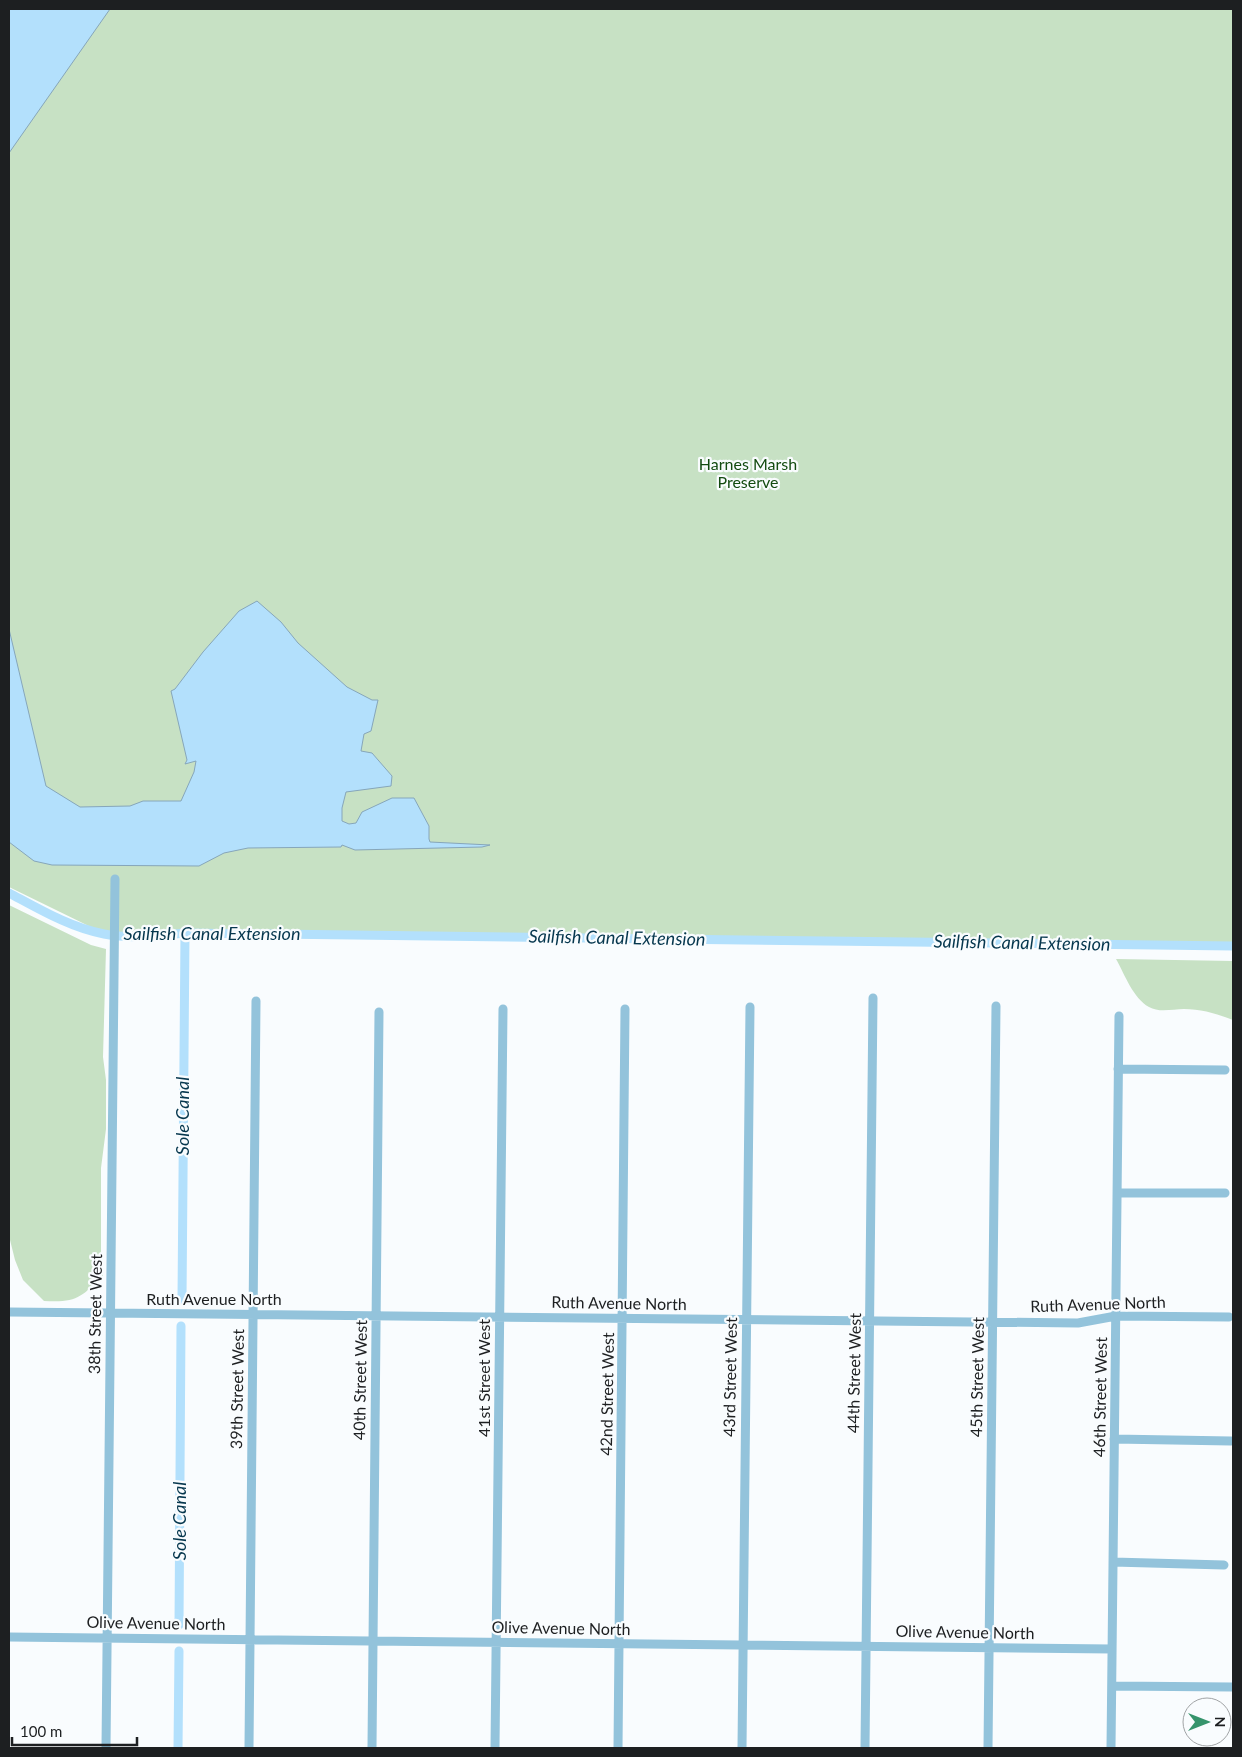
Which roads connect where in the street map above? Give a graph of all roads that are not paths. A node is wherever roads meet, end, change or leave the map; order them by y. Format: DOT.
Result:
graph roads {
  1 [pos="115,879"];
  2 [pos="873,998"];
  3 [pos="256,1001"];
  4 [pos="996,1006"];
  5 [pos="750,1007"];
  6 [pos="502,1008"];
  7 [pos="625,1009"];
  8 [pos="379,1012"];
  9 [pos="1119,1016"];
  10 [pos="1118,1069"];
  11 [pos="1225,1070"];
  12 [pos="1117,1193"];
  13 [pos="1224,1194"];
  14 [pos="9,1312"];
  15 [pos="110,1313"];
  16 [pos="253,1314"];
  17 [pos="376,1316"];
  18 [pos="1116,1316"];
  19 [pos="499,1317"];
  20 [pos="622,1317"];
  21 [pos="1229,1317"];
  22 [pos="746,1318"];
  23 [pos="869,1320"];
  24 [pos="993,1321"];
  25 [pos="1114,1439"];
  26 [pos="1230,1441"];
  27 [pos="1113,1562"];
  28 [pos="1224,1565"];
  29 [pos="9,1637"];
  30 [pos="108,1638"];
  31 [pos="250,1639"];
  32 [pos="374,1641"];
  33 [pos="496,1642"];
  34 [pos="620,1643"];
  35 [pos="743,1645"];
  36 [pos="866,1646"];
  37 [pos="990,1647"];
  38 [pos="1112,1649"];
  39 [pos="1112,1686"];
  40 [pos="1232,1687"];
  41 [pos="106,1748"];
  42 [pos="249,1748"];
  43 [pos="372,1748"];
  44 [pos="495,1748"];
  45 [pos="618,1748"];
  46 [pos="742,1748"];
  47 [pos="865,1748"];
  48 [pos="988,1748"];
  49 [pos="1111,1748"];
  1 -- 15 [label="street, 38th Street West"];
  2 -- 23 [label="street, 44th Street West"];
  3 -- 16 [label="street, 39th Street West"];
  4 -- 24 [label="street, 45th Street West"];
  5 -- 22 [label="street, 43rd Street West"];
  6 -- 19 [label="street, 41st Street West"];
  7 -- 20 [label="street, 42nd Street West"];
  8 -- 17 [label="street, 40th Street West"];
  9 -- 10 [label="street, 46th Street West"];
  10 -- 11 [label="street"];
  10 -- 12 [label="street, 46th Street West"];
  12 -- 13 [label="street"];
  12 -- 18 [label="street, 46th Street West"];
  14 -- 15 [label="street, Ruth Avenue North"];
  15 -- 16 [label="street, Ruth Avenue North"];
  15 -- 30 [label="street, 38th Street West"];
  16 -- 17 [label="street, Ruth Avenue North"];
  16 -- 31 [label="street, 39th Street West"];
  17 -- 19 [label="street, Ruth Avenue North"];
  17 -- 32 [label="street, 40th Street West"];
  18 -- 21 [label="street, Ruth Avenue North"];
  18 -- 24 [label="street, Ruth Avenue North"];
  18 -- 25 [label="street, 46th Street West"];
  19 -- 20 [label="street, Ruth Avenue North"];
  19 -- 33 [label="street, 41st Street West"];
  20 -- 22 [label="street, Ruth Avenue North"];
  20 -- 34 [label="street, 42nd Street West"];
  22 -- 23 [label="street, Ruth Avenue North"];
  22 -- 35 [label="street, 43rd Street West"];
  23 -- 24 [label="street, Ruth Avenue North"];
  23 -- 36 [label="street, 44th Street West"];
  24 -- 37 [label="street, 45th Street West"];
  25 -- 26 [label="street"];
  25 -- 27 [label="street, 46th Street West"];
  27 -- 28 [label="street"];
  27 -- 38 [label="street, 46th Street West"];
  29 -- 30 [label="street, Olive Avenue North"];
  30 -- 31 [label="street, Olive Avenue North"];
  30 -- 41 [label="street, 38th Street West"];
  31 -- 32 [label="street, Olive Avenue North"];
  31 -- 42 [label="street, 39th Street West"];
  32 -- 33 [label="street, Olive Avenue North"];
  32 -- 43 [label="street, 40th Street West"];
  33 -- 34 [label="street, Olive Avenue North"];
  33 -- 44 [label="street, 41st Street West"];
  34 -- 35 [label="street, Olive Avenue North"];
  34 -- 45 [label="street, 42nd Street West"];
  35 -- 36 [label="street, Olive Avenue North"];
  35 -- 46 [label="street, 43rd Street West"];
  36 -- 37 [label="street, Olive Avenue North"];
  36 -- 47 [label="street, 44th Street West"];
  37 -- 38 [label="street, Olive Avenue North"];
  37 -- 48 [label="street, 45th Street West"];
  38 -- 39 [label="street, 46th Street West"];
  39 -- 40 [label="street"];
  39 -- 49 [label="street, 46th Street West"];
}
